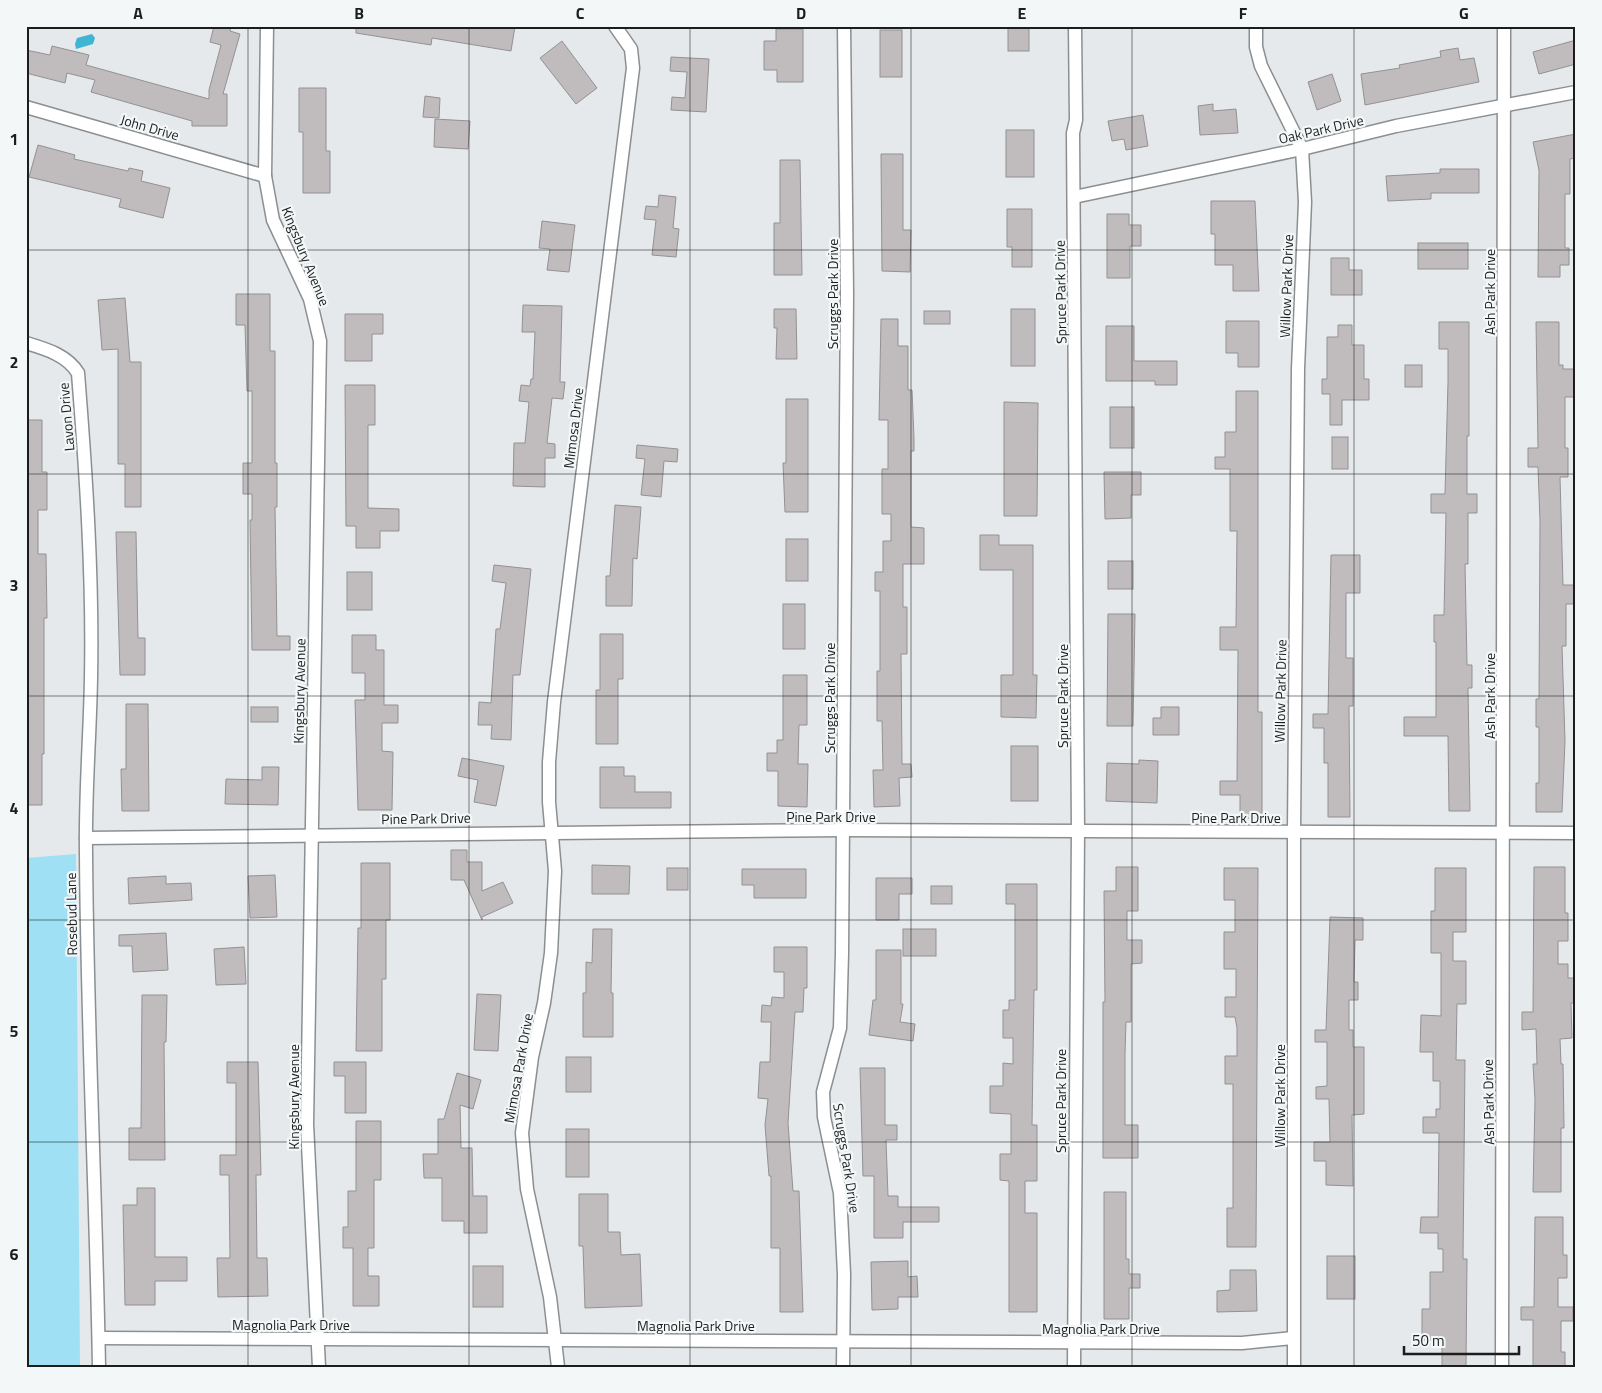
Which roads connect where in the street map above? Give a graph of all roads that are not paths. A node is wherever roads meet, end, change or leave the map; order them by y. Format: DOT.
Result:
graph roads {
  1 [pos="267,26"];
  2 [pos="844,26"];
  3 [pos="1075,26"];
  4 [pos="1256,26"];
  5 [pos="1504,26"];
  6 [pos="618,29"];
  7 [pos="1576,92"];
  8 [pos="1503,105"];
  9 [pos="26,107"];
  10 [pos="1302,150"];
  11 [pos="265,176"];
  12 [pos="1074,196"];
  13 [pos="26,343"];
  14 [pos="85,460"];
  15 [pos="843,830"];
  16 [pos="552,831"];
  17 [pos="1078,831"];
  18 [pos="1294,832"];
  19 [pos="1503,833"];
  20 [pos="1576,834"];
  21 [pos="311,835"];
  22 [pos="86,838"];
  23 [pos="99,1338"];
  24 [pos="1293,1338"];
  25 [pos="318,1339"];
  26 [pos="556,1340"];
  27 [pos="843,1341"];
  28 [pos="1074,1343"];
  29 [pos="99,1367"];
  30 [pos="319,1367"];
  31 [pos="558,1367"];
  32 [pos="843,1367"];
  33 [pos="1074,1367"];
  34 [pos="1294,1367"];
  35 [pos="1502,1367"];
  1 -- 11 [label="street, Kingsbury Avenue"];
  2 -- 15 [label="street, Scruggs Park Drive"];
  3 -- 12 [label="street, Spruce Park Drive"];
  4 -- 10 [label="street, Willow Park Drive"];
  5 -- 8 [label="street, Ash Park Drive"];
  6 -- 16 [label="street, Mimosa Drive"];
  7 -- 8 [label="street, Oak Park Drive"];
  8 -- 10 [label="street, Oak Park Drive"];
  8 -- 19 [label="street, Ash Park Drive"];
  9 -- 11 [label="street, John Drive"];
  10 -- 12 [label="street, Oak Park Drive"];
  10 -- 18 [label="street, Willow Park Drive"];
  11 -- 21 [label="street, Kingsbury Avenue"];
  12 -- 17 [label="street, Spruce Park Drive"];
  13 -- 14 [label="street, Lavon Drive"];
  14 -- 22 [label="street, Rosebud Lane"];
  15 -- 16 [label="street, Pine Park Drive"];
  15 -- 17 [label="street, Pine Park Drive"];
  15 -- 27 [label="street, Scruggs Park Drive"];
  16 -- 21 [label="street, Pine Park Drive"];
  16 -- 26 [label="street, Mimosa Park Drive"];
  17 -- 18 [label="street, Pine Park Drive"];
  17 -- 28 [label="street, Spruce Park Drive"];
  18 -- 19 [label="street, Pine Park Drive"];
  18 -- 24 [label="street, Willow Park Drive"];
  19 -- 20 [label="street, Pine Park Drive"];
  19 -- 35 [label="street, Ash Park Drive"];
  21 -- 22 [label="street, Pine Park Drive"];
  21 -- 25 [label="street, Kingsbury Avenue"];
  22 -- 23 [label="street, Rosebud Lane"];
  23 -- 25 [label="street, Magnolia Park Drive"];
  23 -- 29 [label="street, Rosebud Lane"];
  24 -- 28 [label="street, Magnolia Park Drive"];
  24 -- 34 [label="street, Willow Park Drive"];
  25 -- 26 [label="street, Magnolia Park Drive"];
  25 -- 30 [label="street, Kingsbury Avenue"];
  26 -- 27 [label="street, Magnolia Park Drive"];
  26 -- 31 [label="street, Mimosa Park Drive"];
  27 -- 28 [label="street, Magnolia Park Drive"];
  27 -- 32 [label="street, Scruggs Park Drive"];
  28 -- 33 [label="street, Spruce Park Drive"];
}
